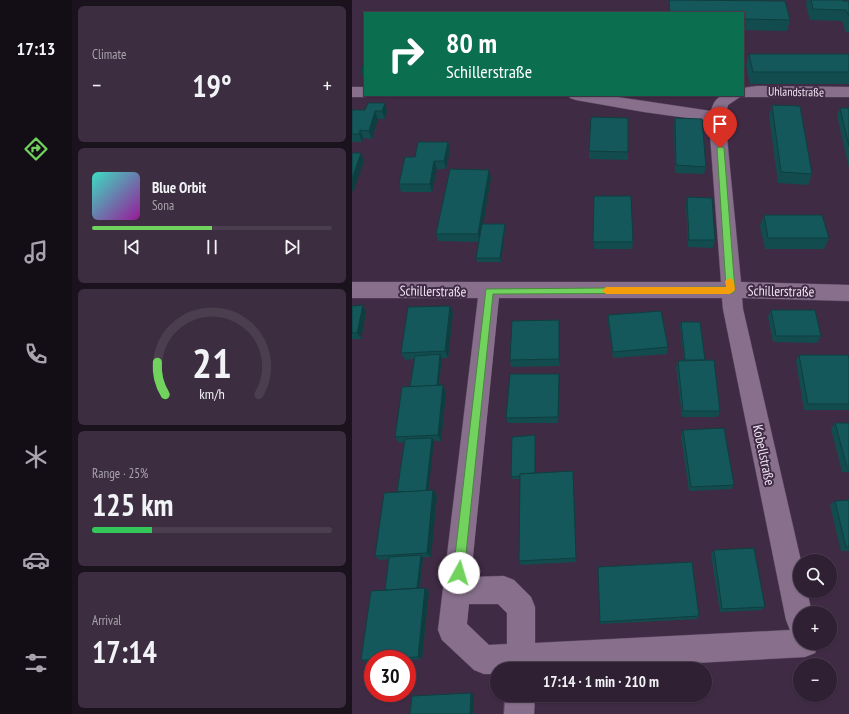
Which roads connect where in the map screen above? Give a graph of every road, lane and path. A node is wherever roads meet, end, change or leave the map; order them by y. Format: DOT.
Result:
graph roads {
  1 [pos="352,92"];
  2 [pos="364,92"];
  3 [pos="849,92"];
  4 [pos="744,93"];
  5 [pos="582,96"];
  6 [pos="732,96"];
  7 [pos="717,117"];
  8 [pos="352,290"];
  9 [pos="730,290"];
  10 [pos="489,291"];
  11 [pos="849,293"];
  12 [pos="456,590"];
  13 [pos="797,606"];
  14 [pos="793,644"];
  15 [pos="509,662"];
  16 [pos="521,662"];
  17 [pos="535,662"];
  18 [pos="519,702"];
  19 [pos="518,714"];
  1 -- 2 [label="street"];
  3 -- 4 [label="street, Uhlandstraße"];
  5 -- 7 [label="street"];
  6 -- 7 [label="street"];
  7 -- 9 [label="street"];
  8 -- 10 [label="street, Schillerstraße"];
  9 -- 10 [label="street, Schillerstraße"];
  9 -- 11 [label="street, Schillerstraße"];
  9 -- 13 [label="street, Kobellstraße"];
  10 -- 12 [label="street"];
  12 -- 15 [label="street"];
  12 -- 16 [label="street"];
  14 -- 17 [label="street"];
  18 -- 19 [label="street"];
}
